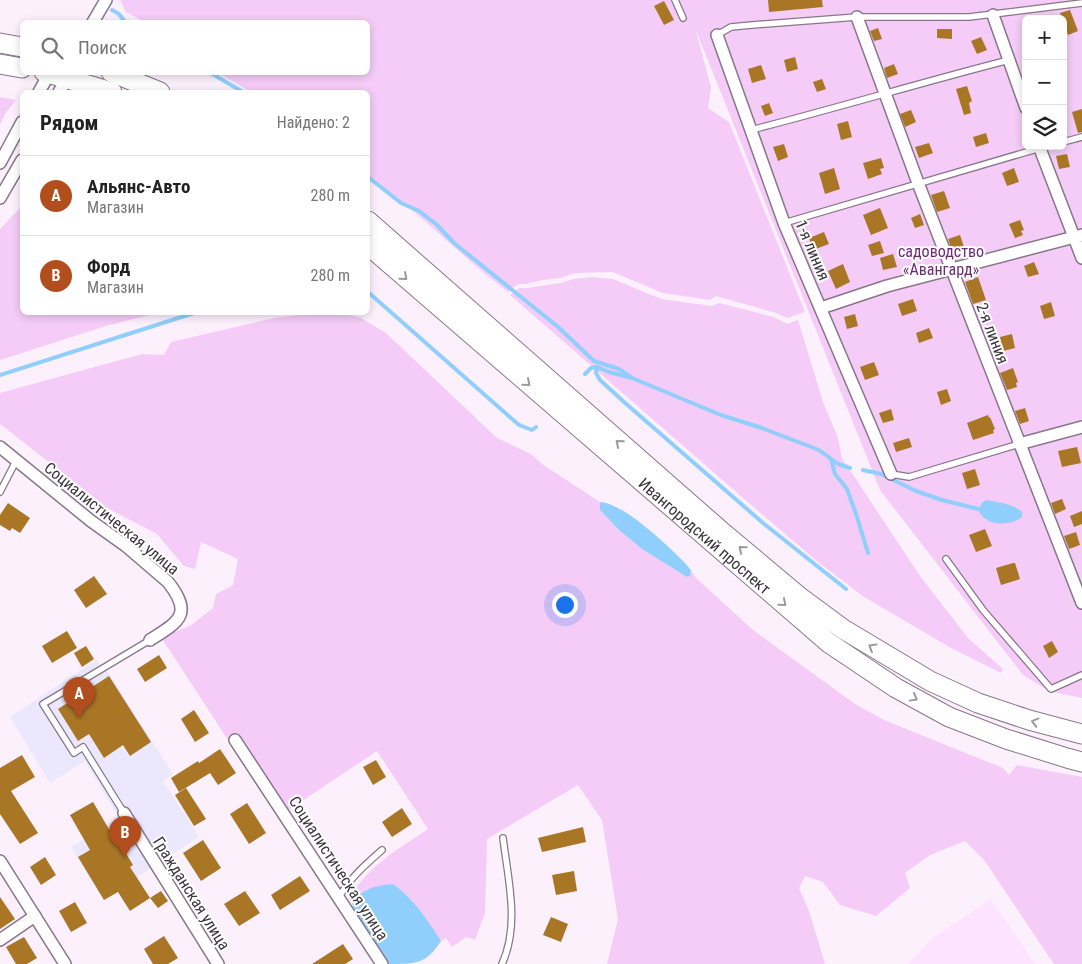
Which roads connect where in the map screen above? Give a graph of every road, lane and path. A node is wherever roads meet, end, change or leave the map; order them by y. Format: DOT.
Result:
graph roads {
  1 [pos="106,0"];
  2 [pos="675,0"];
  3 [pos="1082,3"];
  4 [pos="993,15"];
  5 [pos="857,17"];
  6 [pos="683,18"];
  7 [pos="94,20"];
  8 [pos="717,35"];
  9 [pos="0,43"];
  10 [pos="20,47"];
  11 [pos="1009,60"];
  12 [pos="0,64"];
  13 [pos="20,68"];
  14 [pos="118,75"];
  15 [pos="56,77"];
  16 [pos="40,90"];
  17 [pos="105,90"];
  18 [pos="155,90"];
  19 [pos="885,94"];
  20 [pos="1025,105"];
  21 [pos="20,126"];
  22 [pos="751,130"];
  23 [pos="1082,137"];
  24 [pos="1067,141"];
  25 [pos="1032,150"];
  26 [pos="1043,150"];
  27 [pos="0,162"];
  28 [pos="20,163"];
  29 [pos="918,183"];
  30 [pos="0,198"];
  31 [pos="370,223"];
  32 [pos="784,223"];
  33 [pos="1078,236"];
  34 [pos="370,247"];
  35 [pos="1082,258"];
  36 [pos="951,270"];
  37 [pos="820,308"];
  38 [pos="1082,427"];
  39 [pos="1019,444"];
  40 [pos="0,447"];
  41 [pos="16,461"];
  42 [pos="890,474"];
  43 [pos="0,492"];
  44 [pos="946,559"];
  45 [pos="1082,603"];
  46 [pos="150,640"];
  47 [pos="1082,675"];
  48 [pos="1082,734"];
  49 [pos="235,740"];
  50 [pos="1082,762"];
  51 [pos="124,813"];
  52 [pos="503,838"];
  53 [pos="382,850"];
  54 [pos="0,861"];
  55 [pos="339,897"];
  56 [pos="35,916"];
  57 [pos="0,940"];
  58 [pos="65,964"];
  59 [pos="218,964"];
  60 [pos="382,964"];
  61 [pos="502,964"];
  1 -- 7 [label="street"];
  2 -- 6 [label="lane"];
  3 -- 4 [label="lane"];
  4 -- 5 [label="lane"];
  4 -- 11 [label="street"];
  5 -- 8 [label="lane"];
  5 -- 19 [label="street, 2-я линия"];
  8 -- 22 [label="street, 1-я линия"];
  9 -- 10 [label="highway"];
  11 -- 19 [label="lane"];
  11 -- 20 [label="street"];
  12 -- 13 [label="highway"];
  14 -- 18 [label="highway"];
  15 -- 16 [label="street"];
  15 -- 17 [label="highway"];
  19 -- 22 [label="lane"];
  19 -- 29 [label="street, 2-я линия"];
  21 -- 27 [label="street"];
  22 -- 32 [label="street, 1-я линия"];
  23 -- 24 [label="lane"];
  25 -- 29 [label="lane"];
  26 -- 33 [label="street"];
  28 -- 30 [label="street"];
  29 -- 32 [label="lane"];
  29 -- 36 [label="street, 2-я линия"];
  48 -- 31 [label="highway, Ивангородский проспект, one-way"];
  32 -- 37 [label="street, 1-я линия"];
  33 -- 35 [label="street"];
  33 -- 36 [label="street"];
  34 -- 50 [label="highway, Ивангородский проспект, one-way"];
  36 -- 37 [label="street"];
  36 -- 39 [label="street, 2-я линия"];
  37 -- 42 [label="street, 1-я линия"];
  38 -- 39 [label="street"];
  39 -- 42 [label="lane"];
  39 -- 45 [label="street, 2-я линия"];
  40 -- 41 [label="street, Социалистическая улица"];
  41 -- 43 [label="lane"];
  41 -- 46 [label="street, Социалистическая улица"];
  44 -- 47 [label="lane"];
  46 -- 51 [label="lane"];
  49 -- 55 [label="street, Социалистическая улица"];
  51 -- 59 [label="street, Гражданская улица"];
  52 -- 61 [label="lane"];
  53 -- 55 [label="lane"];
  54 -- 56 [label="street"];
  55 -- 60 [label="street, Социалистическая улица"];
  56 -- 57 [label="street"];
  56 -- 58 [label="street"];
}
